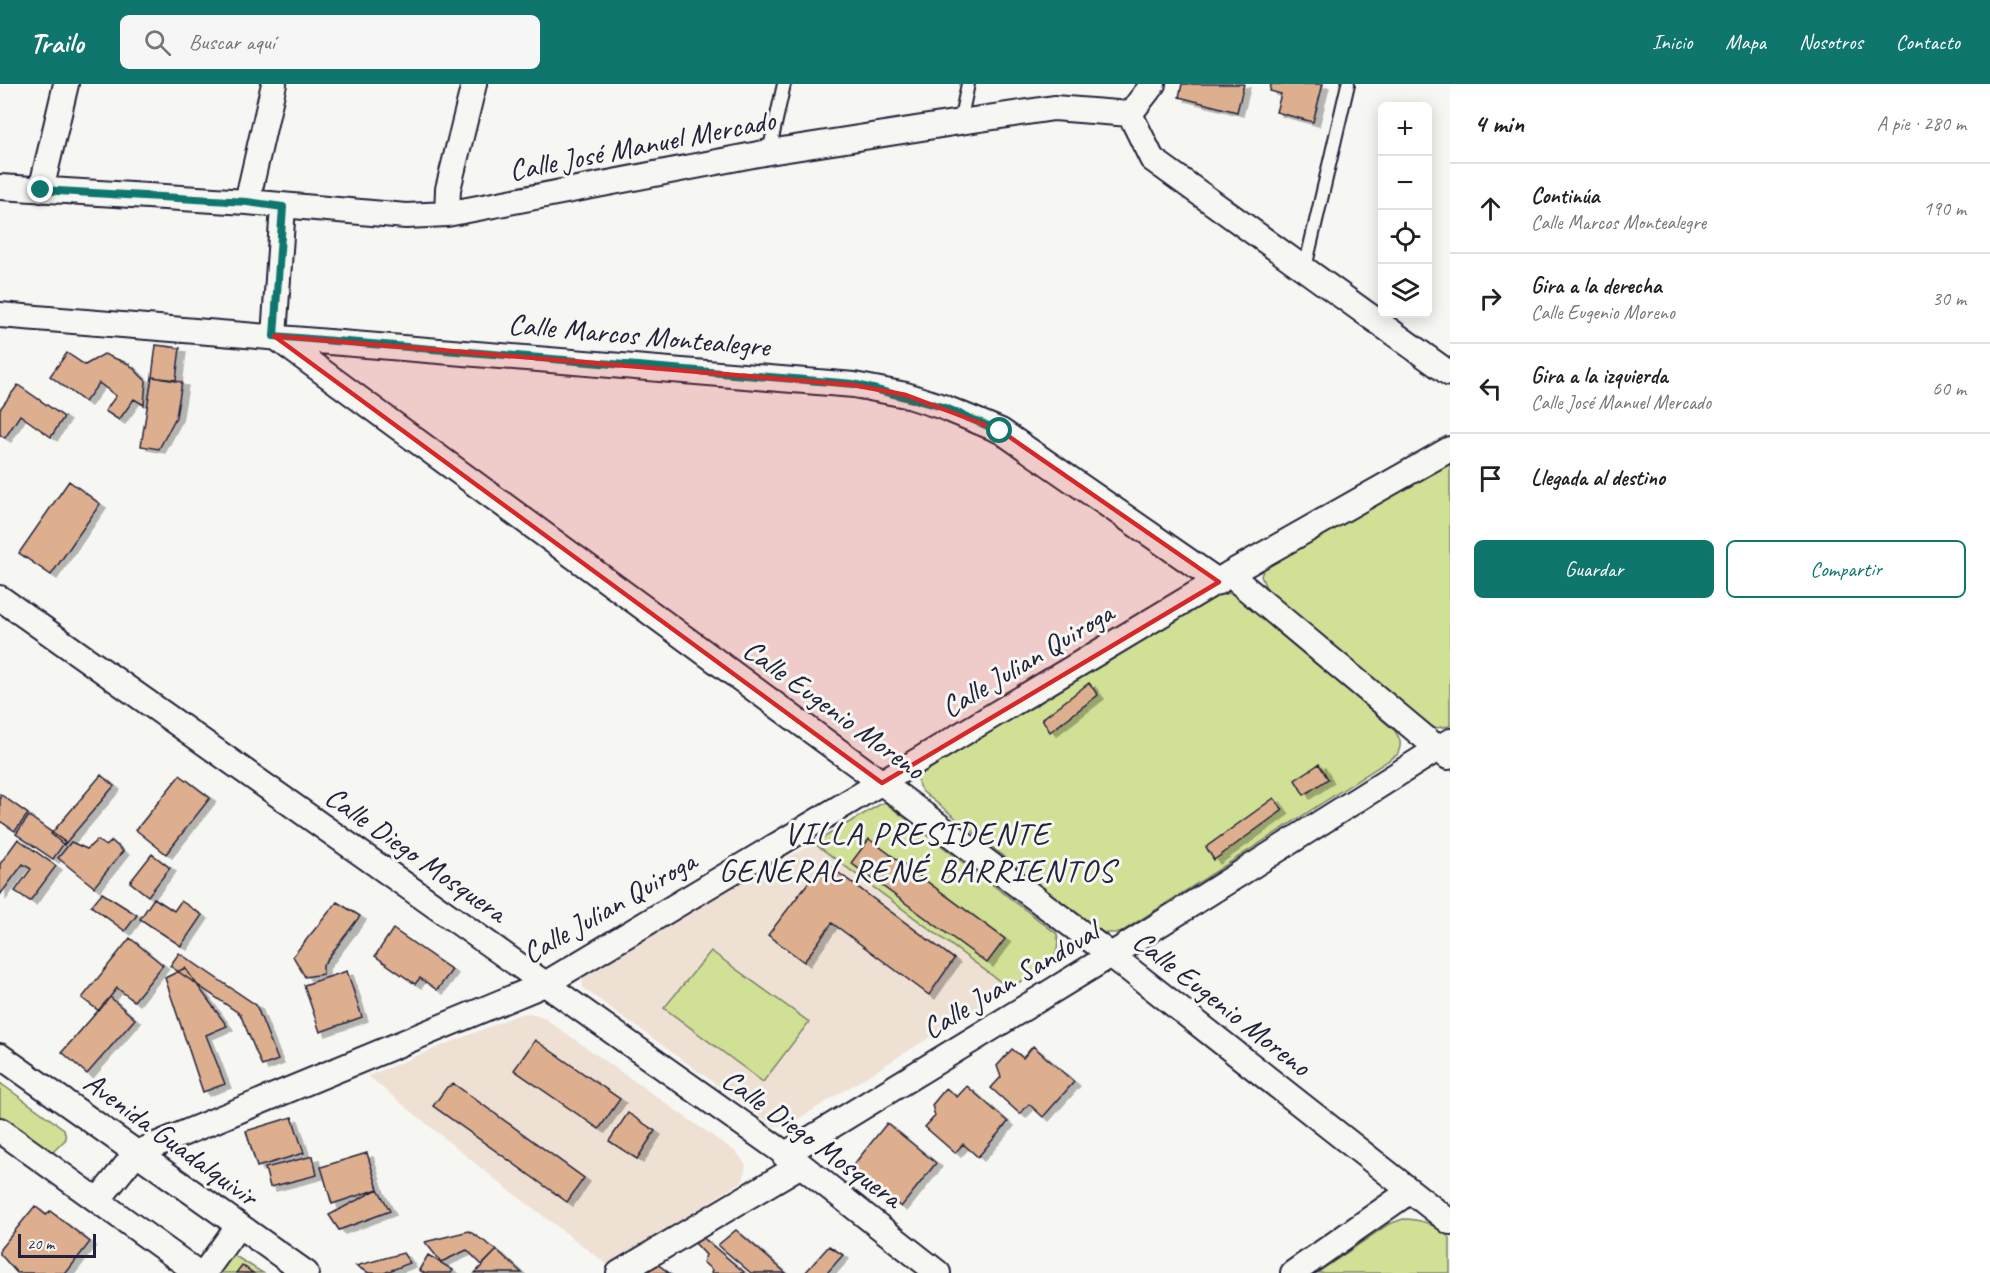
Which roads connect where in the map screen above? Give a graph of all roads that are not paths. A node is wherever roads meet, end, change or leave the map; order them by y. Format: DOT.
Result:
graph roads {
  1 [pos="66,84"];
  2 [pos="274,84"];
  3 [pos="474,84"];
  4 [pos="784,84"];
  5 [pos="968,84"];
  6 [pos="1154,84"];
  7 [pos="1348,84"];
  8 [pos="1130,114"];
  9 [pos="960,122"];
  10 [pos="769,152"];
  11 [pos="0,187"];
  12 [pos="41,190"];
  13 [pos="247,202"];
  14 [pos="283,207"];
  15 [pos="447,214"];
  16 [pos="1305,268"];
  17 [pos="0,315"];
  18 [pos="274,336"];
  19 [pos="1450,374"];
  20 [pos="1450,449"];
  21 [pos="1224,578"];
  22 [pos="0,598"];
  23 [pos="1446,749"];
  24 [pos="882,783"];
  25 [pos="1111,955"];
  26 [pos="545,984"];
  27 [pos="0,1056"];
  28 [pos="0,1130"];
  29 [pos="136,1153"];
  30 [pos="792,1160"];
  31 [pos="1410,1191"];
  32 [pos="98,1200"];
  33 [pos="1450,1222"];
  34 [pos="238,1226"];
  35 [pos="198,1273"];
  36 [pos="204,1273"];
  37 [pos="306,1273"];
  38 [pos="619,1273"];
  39 [pos="938,1273"];
  40 [pos="1293,1273"];
  1 -- 12 [label="street"];
  2 -- 13 [label="street"];
  3 -- 15 [label="street"];
  4 -- 10 [label="lane"];
  5 -- 9 [label="lane"];
  6 -- 8 [label="street"];
  7 -- 16 [label="lane"];
  8 -- 9 [label="street, Calle José Manuel Mercado"];
  8 -- 16 [label="street"];
  9 -- 10 [label="street, Calle José Manuel Mercado"];
  10 -- 15 [label="street, Calle José Manuel Mercado"];
  11 -- 12 [label="street, Calle José Manuel Mercado"];
  12 -- 13 [label="street, Calle José Manuel Mercado"];
  13 -- 14 [label="street, Calle José Manuel Mercado"];
  14 -- 15 [label="street, Calle José Manuel Mercado"];
  14 -- 18 [label="street"];
  16 -- 19 [label="street"];
  17 -- 18 [label="street, Calle Marcos Montealegre"];
  18 -- 21 [label="street, Calle Marcos Montealegre"];
  18 -- 24 [label="street, Calle Eugenio Moreno"];
  20 -- 21 [label="street, Calle Julian Quiroga"];
  21 -- 23 [label="street, Calle Marcos Montealegre"];
  21 -- 24 [label="street, Calle Julian Quiroga"];
  22 -- 26 [label="street, Calle Diego Mosquera"];
  23 -- 25 [label="street, Calle Juan Sandoval"];
  24 -- 25 [label="street, Calle Eugenio Moreno"];
  24 -- 26 [label="street, Calle Julian Quiroga"];
  25 -- 30 [label="street, Calle Juan Sandoval"];
  25 -- 31 [label="street, Calle Eugenio Moreno"];
  26 -- 29 [label="street, Calle Julian Quiroga"];
  26 -- 30 [label="street, Calle Diego Mosquera"];
  27 -- 29 [label="street, Avenida Guadalquivir"];
  28 -- 32 [label="street"];
  29 -- 32 [label="street, Calle Julian Quiroga"];
  29 -- 34 [label="street, Avenida Guadalquivir"];
  30 -- 38 [label="street, Calle Juan Sandoval"];
  30 -- 39 [label="street, Calle Diego Mosquera"];
  31 -- 33 [label="street, Calle Eugenio Moreno"];
  31 -- 40 [label="street"];
  32 -- 35 [label="street"];
  34 -- 36 [label="street"];
  34 -- 37 [label="street, Avenida Guadalquivir"];
}
